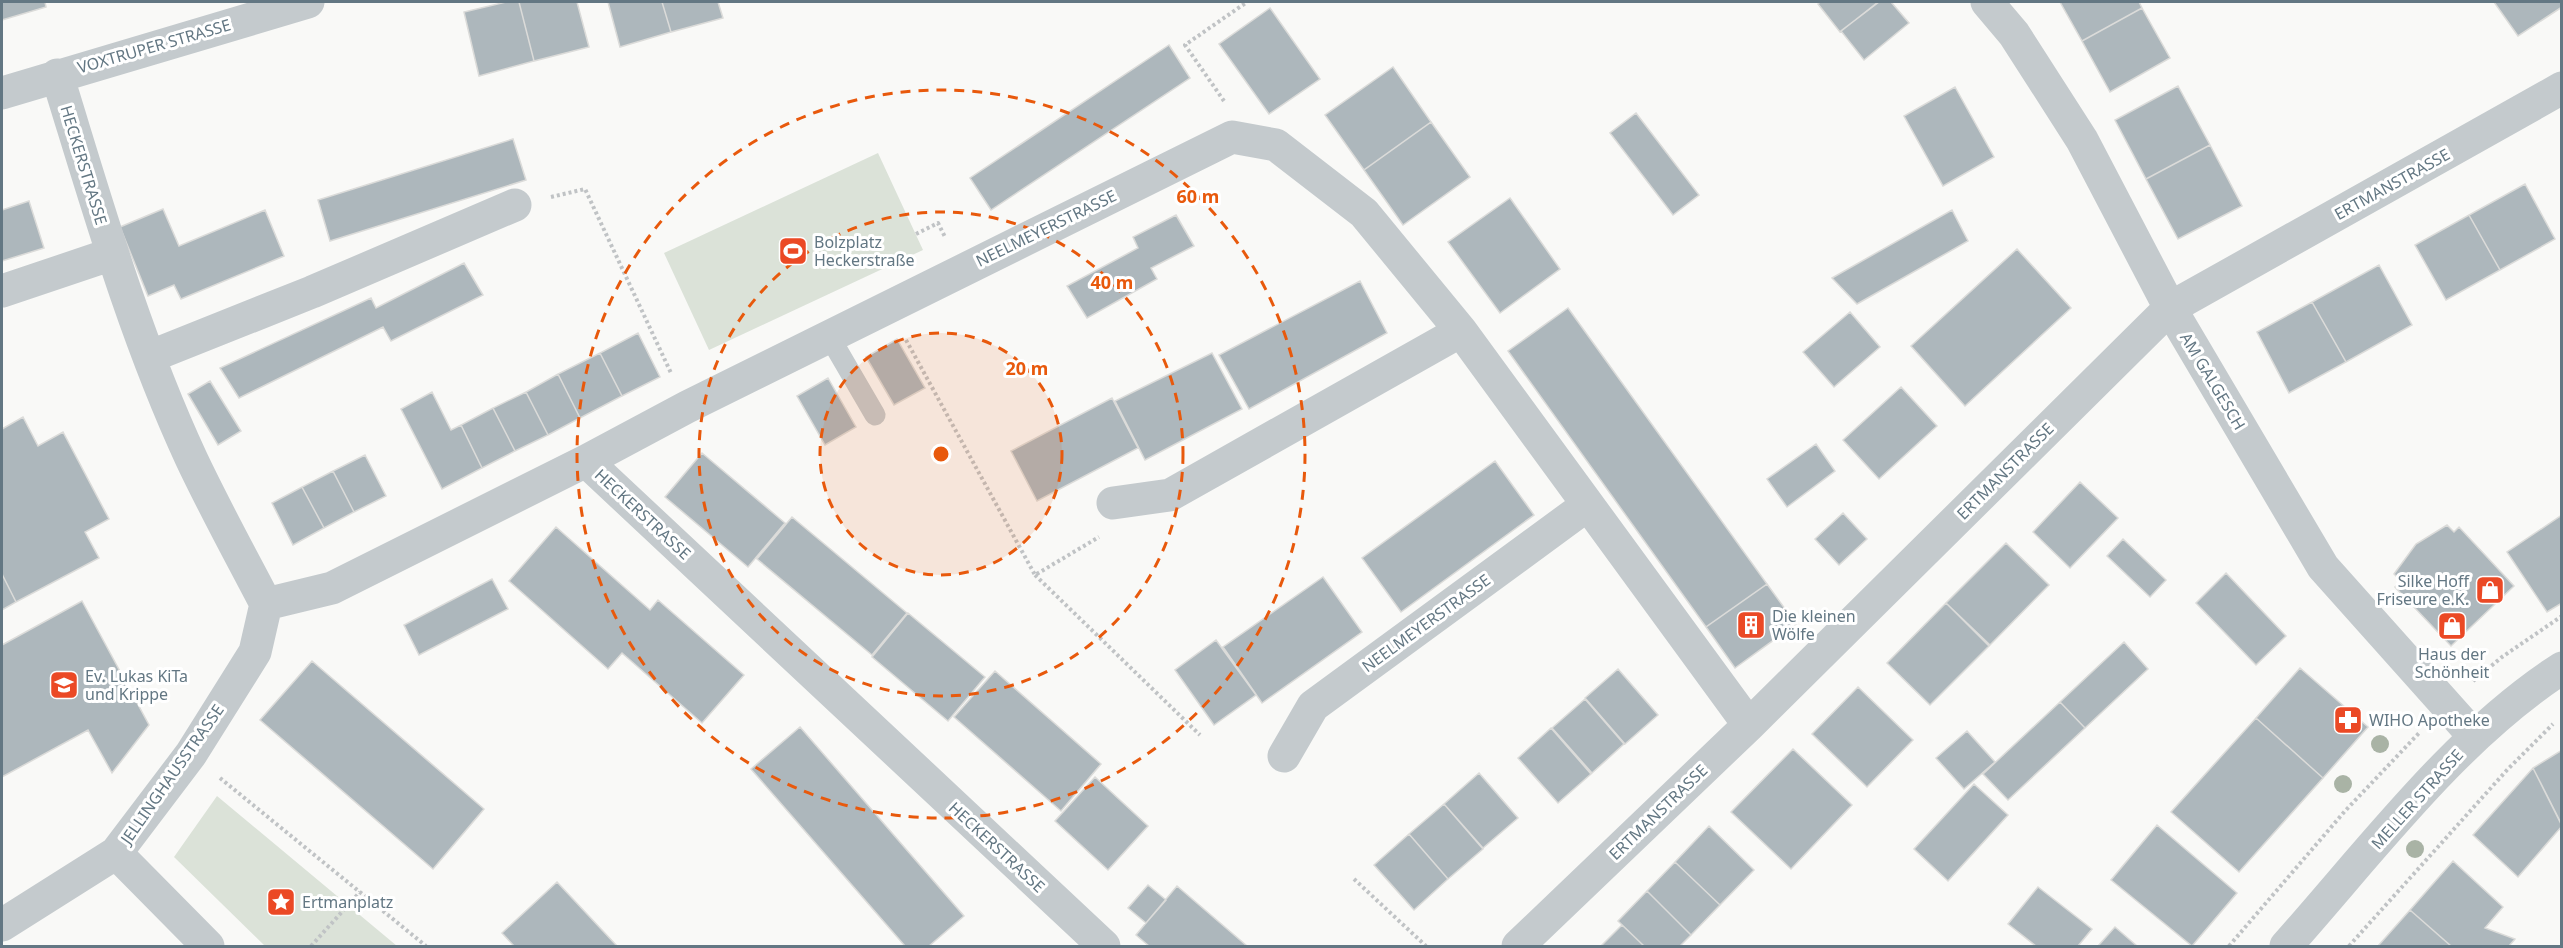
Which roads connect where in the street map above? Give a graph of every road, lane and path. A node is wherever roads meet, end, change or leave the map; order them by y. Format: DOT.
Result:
graph roads {
  1 [pos="308,2"];
  2 [pos="1246,2"];
  3 [pos="1987,2"];
  4 [pos="57,75"];
  5 [pos="2562,88"];
  6 [pos="2,93"];
  7 [pos="1232,137"];
  8 [pos="515,205"];
  9 [pos="112,255"];
  10 [pos="2,291"];
  11 [pos="888,308"];
  12 [pos="2170,308"];
  13 [pos="1461,331"];
  14 [pos="829,336"];
  15 [pos="149,357"];
  16 [pos="687,406"];
  17 [pos="875,415"];
  18 [pos="586,461"];
  19 [pos="1113,503"];
  20 [pos="1586,506"];
  21 [pos="1035,575"];
  22 [pos="266,604"];
  23 [pos="2562,668"];
  24 [pos="2555,721"];
  25 [pos="1749,725"];
  26 [pos="1200,735"];
  27 [pos="2474,736"];
  28 [pos="191,754"];
  29 [pos="1284,756"];
  30 [pos="116,853"];
  31 [pos="1354,879"];
  32 [pos="360,892"];
  33 [pos="2,924"];
  34 [pos="208,946"];
  35 [pos="310,946"];
  36 [pos="426,946"];
  37 [pos="1104,946"];
  38 [pos="1426,946"];
  39 [pos="1518,946"];
  40 [pos="2286,946"];
  41 [pos="2349,946"];
  1 -- 4 [label="street, VOXTRUPER STRASSE"];
  2 -- 7 [label="path"];
  3 -- 12 [label="street, AM GALGESCH"];
  4 -- 6 [label="street, VOXTRUPER STRASSE"];
  4 -- 9 [label="street, HECKERSTRASSE"];
  5 -- 12 [label="street, ERTMANSTRASSE"];
  7 -- 11 [label="street, NEELMEYERSTRASSE"];
  7 -- 13 [label="street"];
  8 -- 15 [label="street"];
  8 -- 16 [label="path"];
  9 -- 10 [label="street"];
  9 -- 15 [label="street, HECKERSTRASSE"];
  11 -- 14 [label="street, NEELMEYERSTRASSE"];
  11 -- 21 [label="path"];
  12 -- 25 [label="street, ERTMANSTRASSE"];
  12 -- 27 [label="street, AM GALGESCH"];
  13 -- 19 [label="street"];
  13 -- 20 [label="street"];
  14 -- 16 [label="street, NEELMEYERSTRASSE"];
  14 -- 17 [label="lane"];
  15 -- 22 [label="street, HECKERSTRASSE"];
  16 -- 18 [label="street, NEELMEYERSTRASSE"];
  18 -- 22 [label="street, HECKERSTRASSE"];
  18 -- 37 [label="street, HECKERSTRASSE"];
  19 -- 21 [label="path"];
  20 -- 25 [label="street"];
  20 -- 29 [label="street, NEELMEYERSTRASSE"];
  21 -- 26 [label="path"];
  22 -- 28 [label="street, JELLINGHAUSSTRASSE"];
  23 -- 27 [label="street, MELLER STRASSE"];
  24 -- 41 [label="path"];
  25 -- 39 [label="street, ERTMANSTRASSE"];
  27 -- 40 [label="street, MELLER STRASSE"];
  28 -- 30 [label="street, JELLINGHAUSSTRASSE"];
  28 -- 32 [label="path"];
  30 -- 33 [label="street, JELLINGHAUSSTRASSE"];
  30 -- 34 [label="street"];
  31 -- 38 [label="path"];
  32 -- 35 [label="path"];
  32 -- 36 [label="path"];
}
